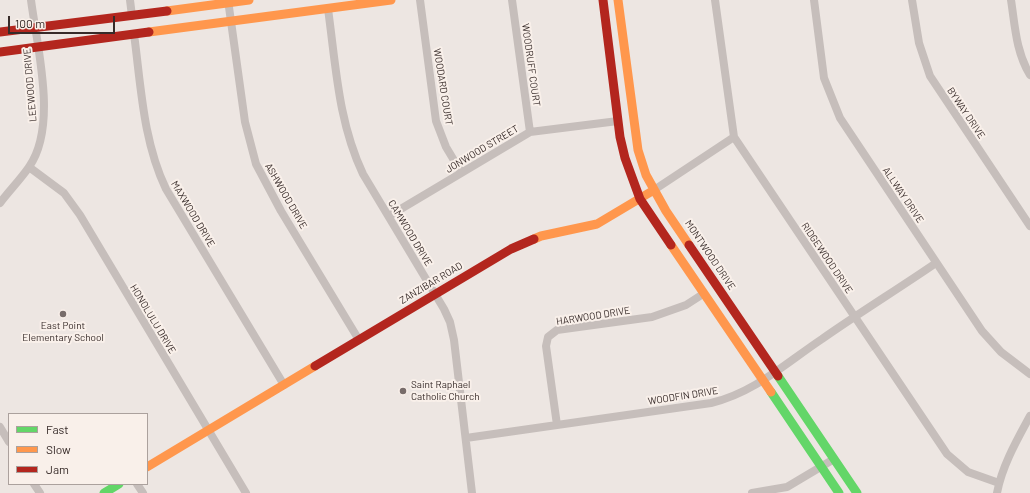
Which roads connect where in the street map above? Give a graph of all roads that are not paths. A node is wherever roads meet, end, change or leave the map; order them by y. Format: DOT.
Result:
graph roads {
  1 [pos="31,0"];
  2 [pos="130,0"];
  3 [pos="249,0"];
  4 [pos="391,0"];
  5 [pos="420,0"];
  6 [pos="512,0"];
  7 [pos="603,0"];
  8 [pos="618,0"];
  9 [pos="715,0"];
  10 [pos="814,0"];
  11 [pos="912,0"];
  12 [pos="1011,0"];
  13 [pos="228,2"];
  14 [pos="328,9"];
  15 [pos="132,16"];
  16 [pos="231,21"];
  17 [pos="35,28"];
  18 [pos="0,32"];
  19 [pos="134,34"];
  20 [pos="37,47"];
  21 [pos="0,52"];
  22 [pos="1030,75"];
  23 [pos="618,121"];
  24 [pos="530,132"];
  25 [pos="734,137"];
  26 [pos="29,167"];
  27 [pos="461,172"];
  28 [pos="654,190"];
  29 [pos="640,199"];
  30 [pos="0,203"];
  31 [pos="389,216"];
  32 [pos="1030,226"];
  33 [pos="936,263"];
  34 [pos="434,293"];
  35 [pos="703,294"];
  36 [pos="855,318"];
  37 [pos="359,340"];
  38 [pos="776,372"];
  39 [pos="1030,374"];
  40 [pos="762,381"];
  41 [pos="284,385"];
  42 [pos="1030,416"];
  43 [pos="557,425"];
  44 [pos="0,427"];
  45 [pos="208,430"];
  46 [pos="466,438"];
  47 [pos="8,440"];
  48 [pos="834,460"];
  49 [pos="148,466"];
  50 [pos="821,468"];
  51 [pos="999,483"];
  52 [pos="117,485"];
  53 [pos="104,493"];
  54 [pos="246,493"];
  55 [pos="472,493"];
  56 [pos="752,493"];
  57 [pos="839,493"];
  58 [pos="857,493"];
  59 [pos="997,493"];
  1 -- 17 [label="street, LEEWOOD DRIVE"];
  2 -- 15 [label="street"];
  3 -- 13 [label="main road"];
  4 -- 14 [label="main road"];
  5 -- 27 [label="street, WOODARD COURT"];
  6 -- 24 [label="street, WOODRUFF COURT"];
  7 -- 23 [label="main road"];
  8 -- 28 [label="main road, MONTWOOD DRIVE"];
  9 -- 25 [label="street, RIDGEWOOD DRIVE"];
  10 -- 33 [label="street, ALLWAY DRIVE"];
  11 -- 32 [label="street, BYWAY DRIVE"];
  12 -- 22 [label="street"];
  13 -- 15 [label="main road"];
  13 -- 16 [label="street, ASHWOOD DRIVE"];
  14 -- 16 [label="main road"];
  14 -- 31 [label="street, CAMWOOD DRIVE"];
  15 -- 17 [label="main road"];
  16 -- 19 [label="main road"];
  16 -- 37 [label="street, ASHWOOD DRIVE"];
  17 -- 18 [label="main road"];
  17 -- 20 [label="street, LEEWOOD DRIVE"];
  19 -- 20 [label="main road"];
  19 -- 41 [label="street, MAXWOOD DRIVE"];
  20 -- 21 [label="main road"];
  20 -- 26 [label="street, LEEWOOD DRIVE"];
  23 -- 24 [label="street, JONWOOD STREET"];
  23 -- 29 [label="main road"];
  24 -- 27 [label="street, JONWOOD STREET"];
  25 -- 28 [label="street, ZANZIBAR ROAD"];
  25 -- 36 [label="street, RIDGEWOOD DRIVE"];
  26 -- 30 [label="street, LEEWOOD DRIVE"];
  26 -- 45 [label="street, HONOLULU DRIVE"];
  27 -- 31 [label="street, JONWOOD STREET"];
  28 -- 29 [label="main road, ZANZIBAR ROAD"];
  28 -- 38 [label="main road, MONTWOOD DRIVE"];
  29 -- 34 [label="main road, ZANZIBAR ROAD"];
  29 -- 35 [label="main road"];
  31 -- 34 [label="street, CAMWOOD DRIVE"];
  33 -- 36 [label="street, WOODFIN DRIVE"];
  33 -- 39 [label="street, ALLWAY DRIVE"];
  34 -- 37 [label="main road, ZANZIBAR ROAD"];
  34 -- 46 [label="street, CAMWOOD DRIVE"];
  35 -- 40 [label="main road"];
  35 -- 43 [label="street, HARWOOD DRIVE"];
  36 -- 38 [label="street, WOODFIN DRIVE"];
  36 -- 51 [label="street, RIDGEWOOD DRIVE"];
  37 -- 41 [label="main road, ZANZIBAR ROAD"];
  38 -- 40 [label="street, WOODFIN DRIVE"];
  38 -- 48 [label="main road, MONTWOOD DRIVE"];
  40 -- 43 [label="street, WOODFIN DRIVE"];
  40 -- 50 [label="main road"];
  41 -- 45 [label="main road, ZANZIBAR ROAD"];
  42 -- 51 [label="street"];
  43 -- 46 [label="street, WOODFIN DRIVE"];
  44 -- 47 [label="street"];
  45 -- 49 [label="main road, ZANZIBAR ROAD"];
  45 -- 54 [label="street, HONOLULU DRIVE"];
  46 -- 55 [label="street, CAMWOOD DRIVE"];
  48 -- 50 [label="street"];
  48 -- 58 [label="main road, MONTWOOD DRIVE"];
  50 -- 56 [label="street"];
  50 -- 57 [label="main road"];
  51 -- 59 [label="street"];
  52 -- 53 [label="main road"];
}
